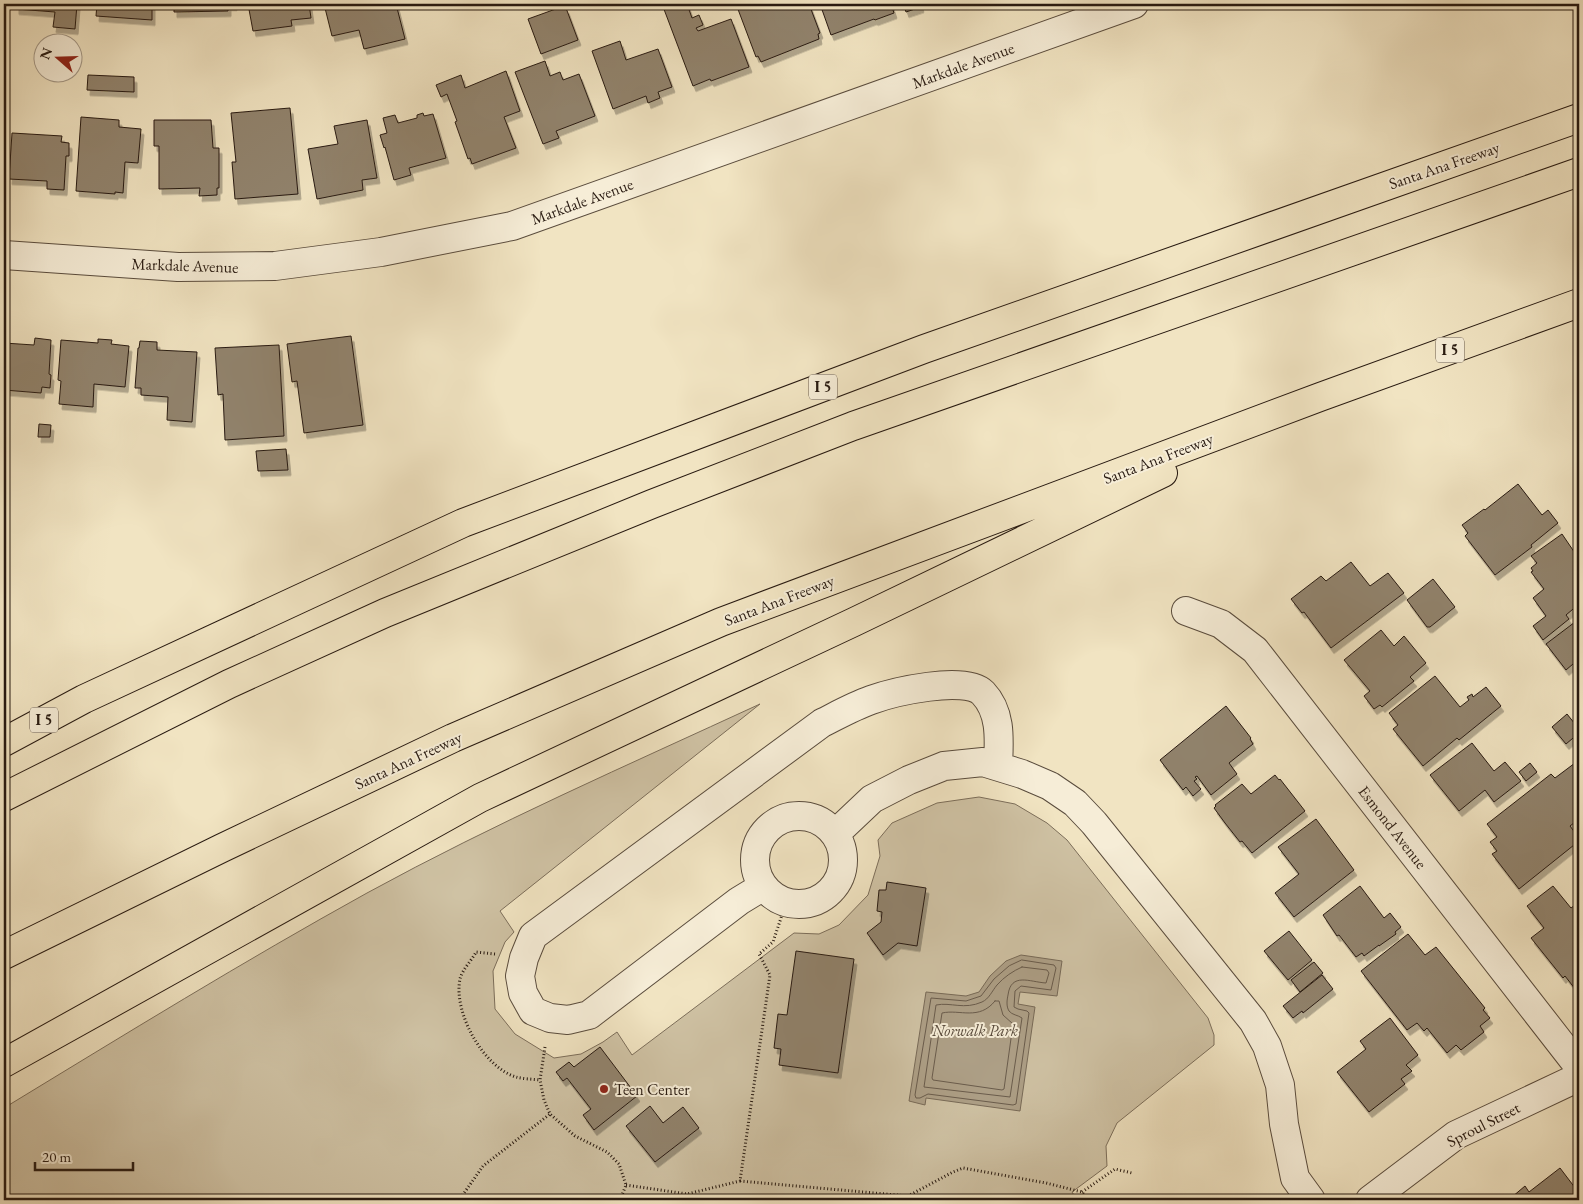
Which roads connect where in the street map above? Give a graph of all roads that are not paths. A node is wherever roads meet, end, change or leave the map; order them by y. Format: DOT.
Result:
graph roads {
  1 [pos="1134,4"];
  2 [pos="1579,118"];
  3 [pos="1579,172"];
  4 [pos="4,254"];
  5 [pos="1579,304"];
  6 [pos="1320,397"];
  7 [pos="1186,611"];
  8 [pos="84,699"];
  9 [pos="4,719"];
  10 [pos="4,742"];
  11 [pos="998,766"];
  12 [pos="4,797"];
  13 [pos="835,834"];
  14 [pos="762,887"];
  15 [pos="4,955"];
  16 [pos="4,1063"];
  17 [pos="1579,1067"];
  18 [pos="1579,1077"];
  19 [pos="1311,1200"];
  20 [pos="1370,1200"];
  1 -- 4 [label="street, Markdale Avenue"];
  2 -- 8 [label="highway, Santa Ana Freeway / I 5"];
  3 -- 12 [label="highway"];
  5 -- 6 [label="highway, Santa Ana Freeway / I 5"];
  6 -- 15 [label="highway, Santa Ana Freeway / I 5"];
  6 -- 16 [label="highway"];
  7 -- 17 [label="street, Esmond Avenue"];
  8 -- 9 [label="highway"];
  8 -- 10 [label="highway, Santa Ana Freeway / I 5"];
  11 -- 13 [label="street"];
  11 -- 14 [label="street"];
  11 -- 19 [label="street"];
  13 -- 14 [label="street"];
  13 -- 14 [label="street"];
  18 -- 20 [label="street, Sproul Street"];
}
